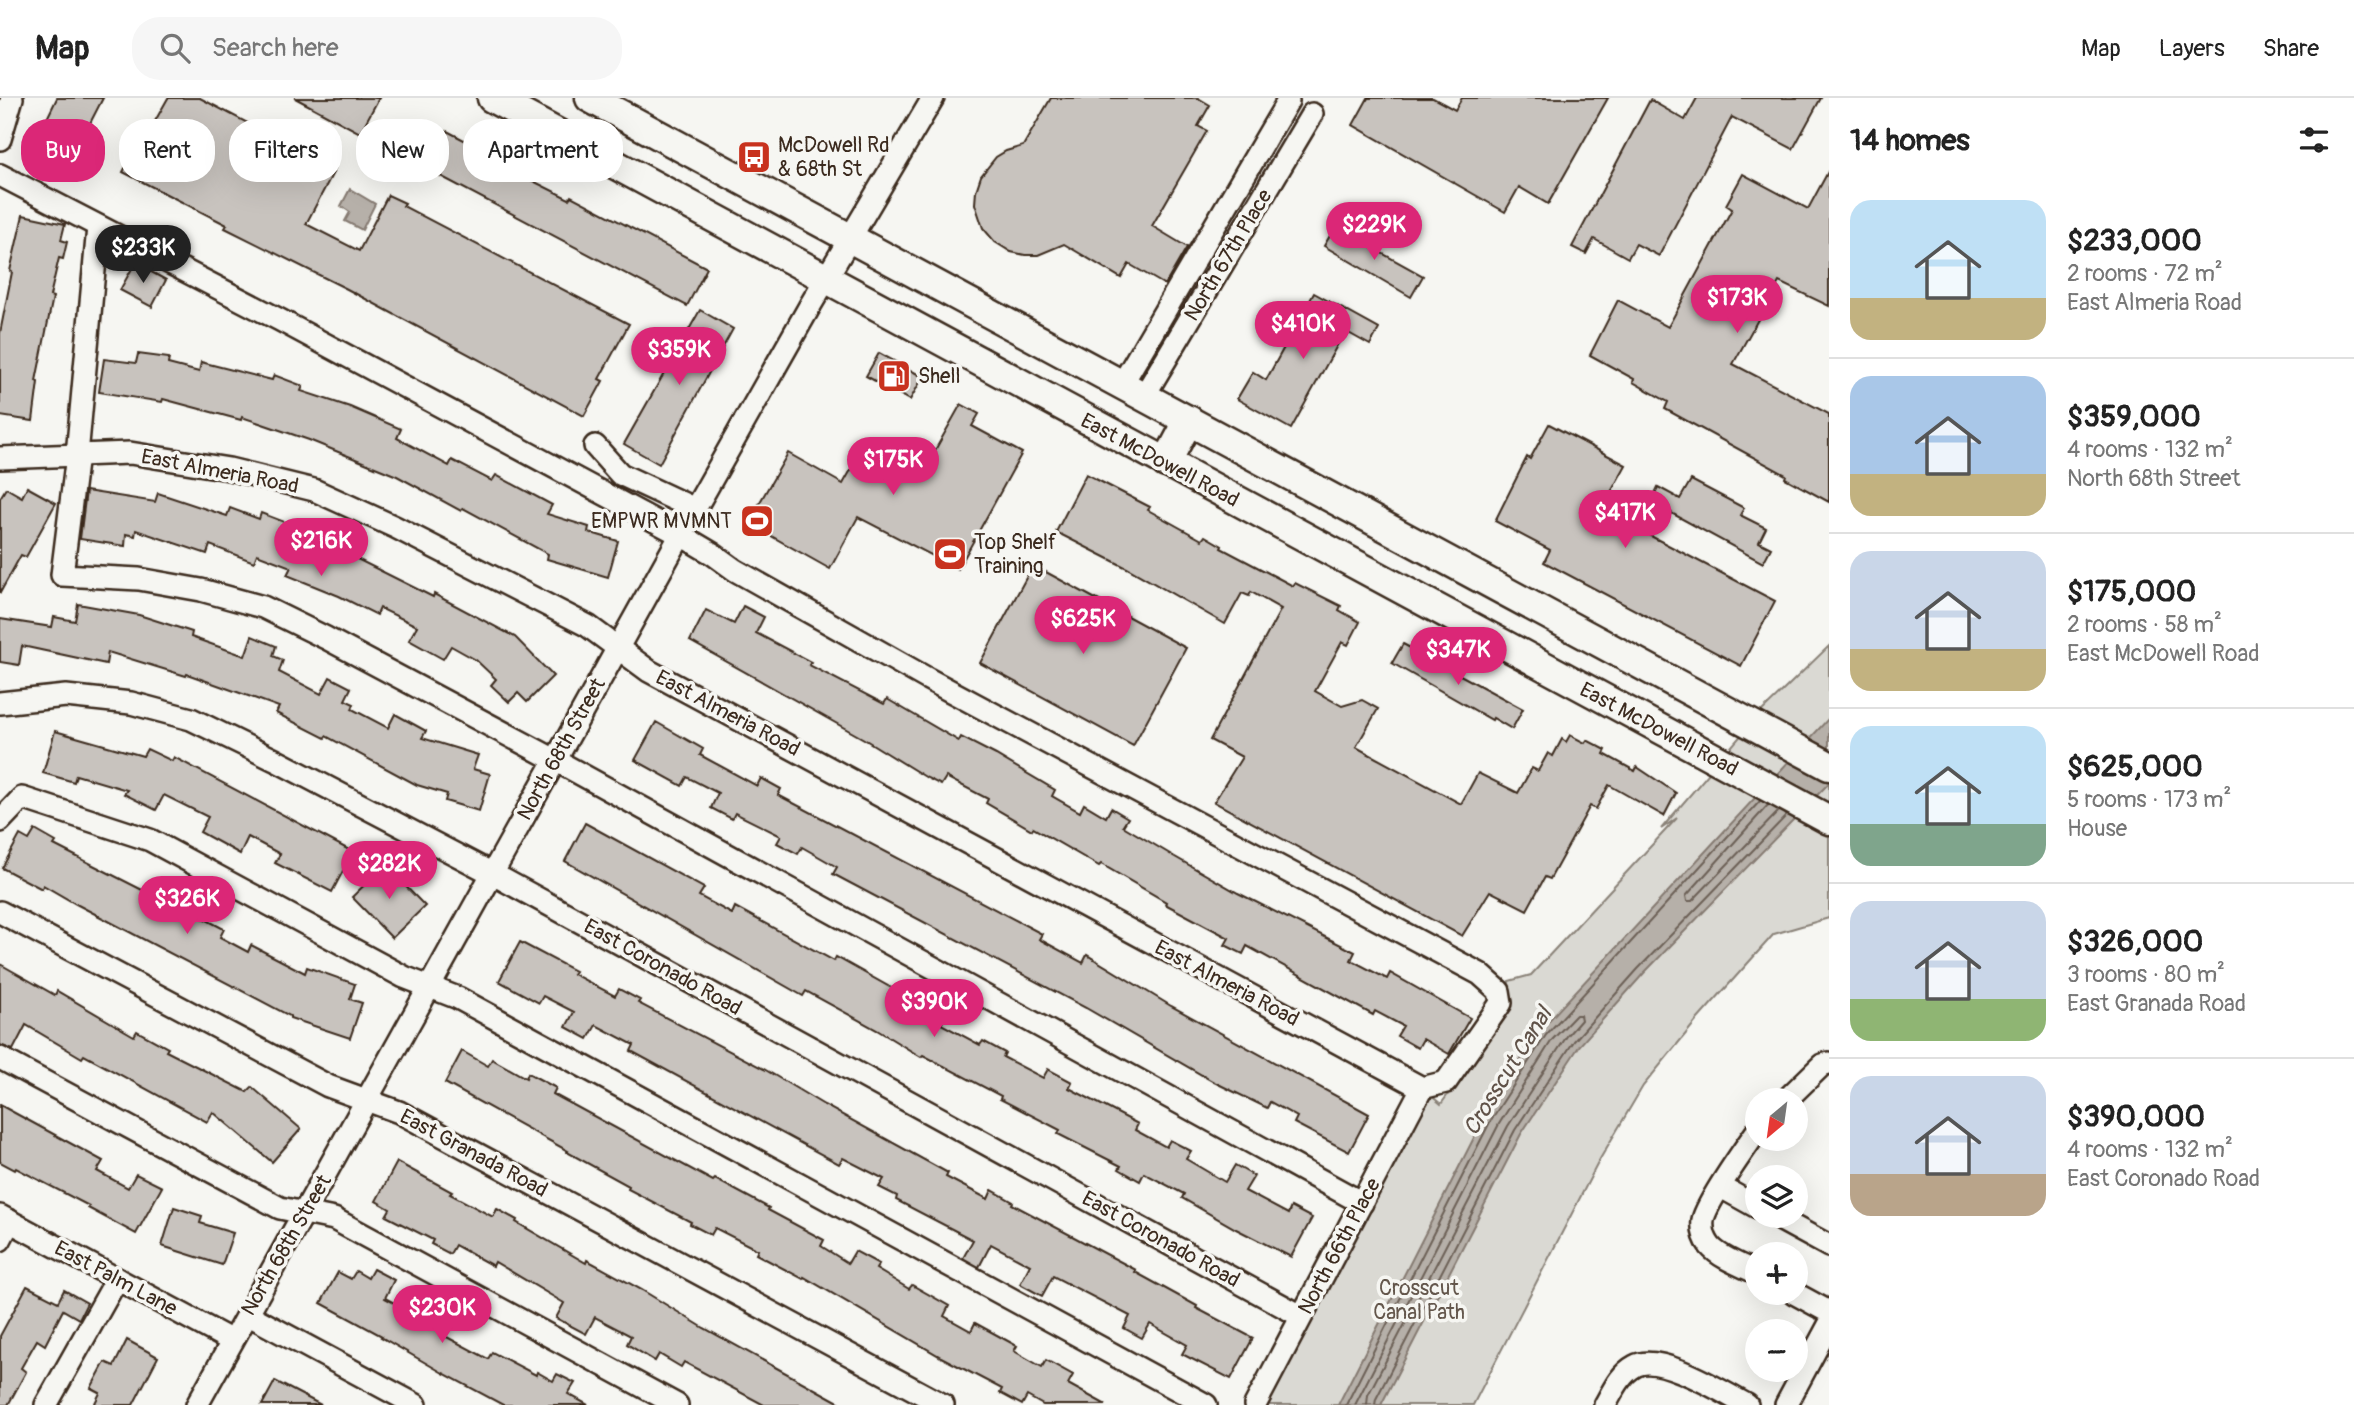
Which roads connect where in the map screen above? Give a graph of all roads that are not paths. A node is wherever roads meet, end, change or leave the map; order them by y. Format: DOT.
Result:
graph roads {
  1 [pos="12,98"];
  2 [pos="492,98"];
  3 [pos="590,98"];
  4 [pos="933,98"];
  5 [pos="1288,101"];
  6 [pos="1312,114"];
  7 [pos="0,139"];
  8 [pos="0,175"];
  9 [pos="98,227"];
  10 [pos="850,239"];
  11 [pos="826,279"];
  12 [pos="1133,391"];
  13 [pos="1189,420"];
  14 [pos="595,446"];
  15 [pos="76,455"];
  16 [pos="0,458"];
  17 [pos="1166,463"];
  18 [pos="695,509"];
  19 [pos="681,535"];
  20 [pos="617,648"];
  21 [pos="0,704"];
  22 [pos="555,760"];
  23 [pos="1829,766"];
  24 [pos="1820,815"];
  25 [pos="0,821"];
  26 [pos="493,874"];
  27 [pos="0,912"];
  28 [pos="430,987"];
  29 [pos="0,1058"];
  30 [pos="1829,1063"];
  31 [pos="1422,1088"];
  32 [pos="1798,1088"];
  33 [pos="368,1100"];
  34 [pos="1745,1148"];
  35 [pos="1721,1187"];
  36 [pos="1745,1200"];
  37 [pos="1362,1203"];
  38 [pos="305,1213"];
  39 [pos="5,1218"];
  40 [pos="1796,1228"];
  41 [pos="0,1240"];
  42 [pos="1829,1246"];
  43 [pos="1745,1267"];
  44 [pos="117,1279"];
  45 [pos="1808,1301"];
  46 [pos="1829,1312"];
  47 [pos="247,1314"];
  48 [pos="1301,1316"];
  49 [pos="1829,1325"];
  50 [pos="232,1341"];
  51 [pos="1613,1403"];
  52 [pos="46,1405"];
  53 [pos="197,1405"];
  54 [pos="416,1405"];
  55 [pos="677,1405"];
  56 [pos="943,1405"];
  57 [pos="1206,1405"];
  58 [pos="1255,1405"];
  59 [pos="1747,1405"];
  60 [pos="1786,1405"];
  1 -- 7 [label="street"];
  2 -- 11 [label="main road, East McDowell Road"];
  3 -- 10 [label="main road"];
  4 -- 10 [label="street, North 68th Street"];
  5 -- 12 [label="street, North 67th Place"];
  6 -- 12 [label="street, North 67th Place"];
  8 -- 9 [label="street"];
  9 -- 15 [label="street"];
  9 -- 19 [label="street"];
  10 -- 11 [label="street, North 68th Street"];
  10 -- 12 [label="main road"];
  11 -- 17 [label="main road, East McDowell Road"];
  11 -- 18 [label="street, North 68th Street"];
  12 -- 13 [label="main road"];
  13 -- 17 [label="main road"];
  13 -- 23 [label="main road"];
  14 -- 18 [label="street"];
  15 -- 16 [label="street, East Almeria Road"];
  15 -- 20 [label="street, East Almeria Road"];
  15 -- 22 [label="street"];
  17 -- 24 [label="main road, East McDowell Road"];
  18 -- 19 [label="street, North 68th Street"];
  19 -- 20 [label="street, North 68th Street"];
  19 -- 31 [label="street"];
  20 -- 22 [label="street, North 68th Street"];
  20 -- 31 [label="street, East Almeria Road"];
  21 -- 26 [label="street, East Coronado Road"];
  22 -- 26 [label="street, North 68th Street"];
  22 -- 37 [label="street"];
  25 -- 28 [label="street"];
  26 -- 28 [label="street, North 68th Street"];
  26 -- 48 [label="street, East Coronado Road"];
  27 -- 33 [label="street, East Granada Road"];
  28 -- 33 [label="street, North 68th Street"];
  28 -- 57 [label="street"];
  29 -- 38 [label="street"];
  30 -- 32 [label="street"];
  31 -- 37 [label="street, North 66th Place"];
  33 -- 38 [label="street, North 68th Street"];
  33 -- 56 [label="street, East Granada Road"];
  34 -- 35 [label="street"];
  35 -- 36 [label="street"];
  35 -- 43 [label="street"];
  37 -- 48 [label="street, North 66th Place"];
  38 -- 47 [label="street, North 68th Street"];
  38 -- 55 [label="street"];
  39 -- 41 [label="street"];
  39 -- 44 [label="street, East Palm Lane"];
  40 -- 42 [label="street"];
  44 -- 50 [label="street, East Palm Lane"];
  44 -- 52 [label="street"];
  45 -- 46 [label="street"];
  47 -- 50 [label="street, North 68th Street"];
  47 -- 54 [label="street"];
  48 -- 58 [label="street, North 66th Place"];
  49 -- 60 [label="street"];
  50 -- 53 [label="street, North 68th Street"];
  51 -- 59 [label="street"];
}
